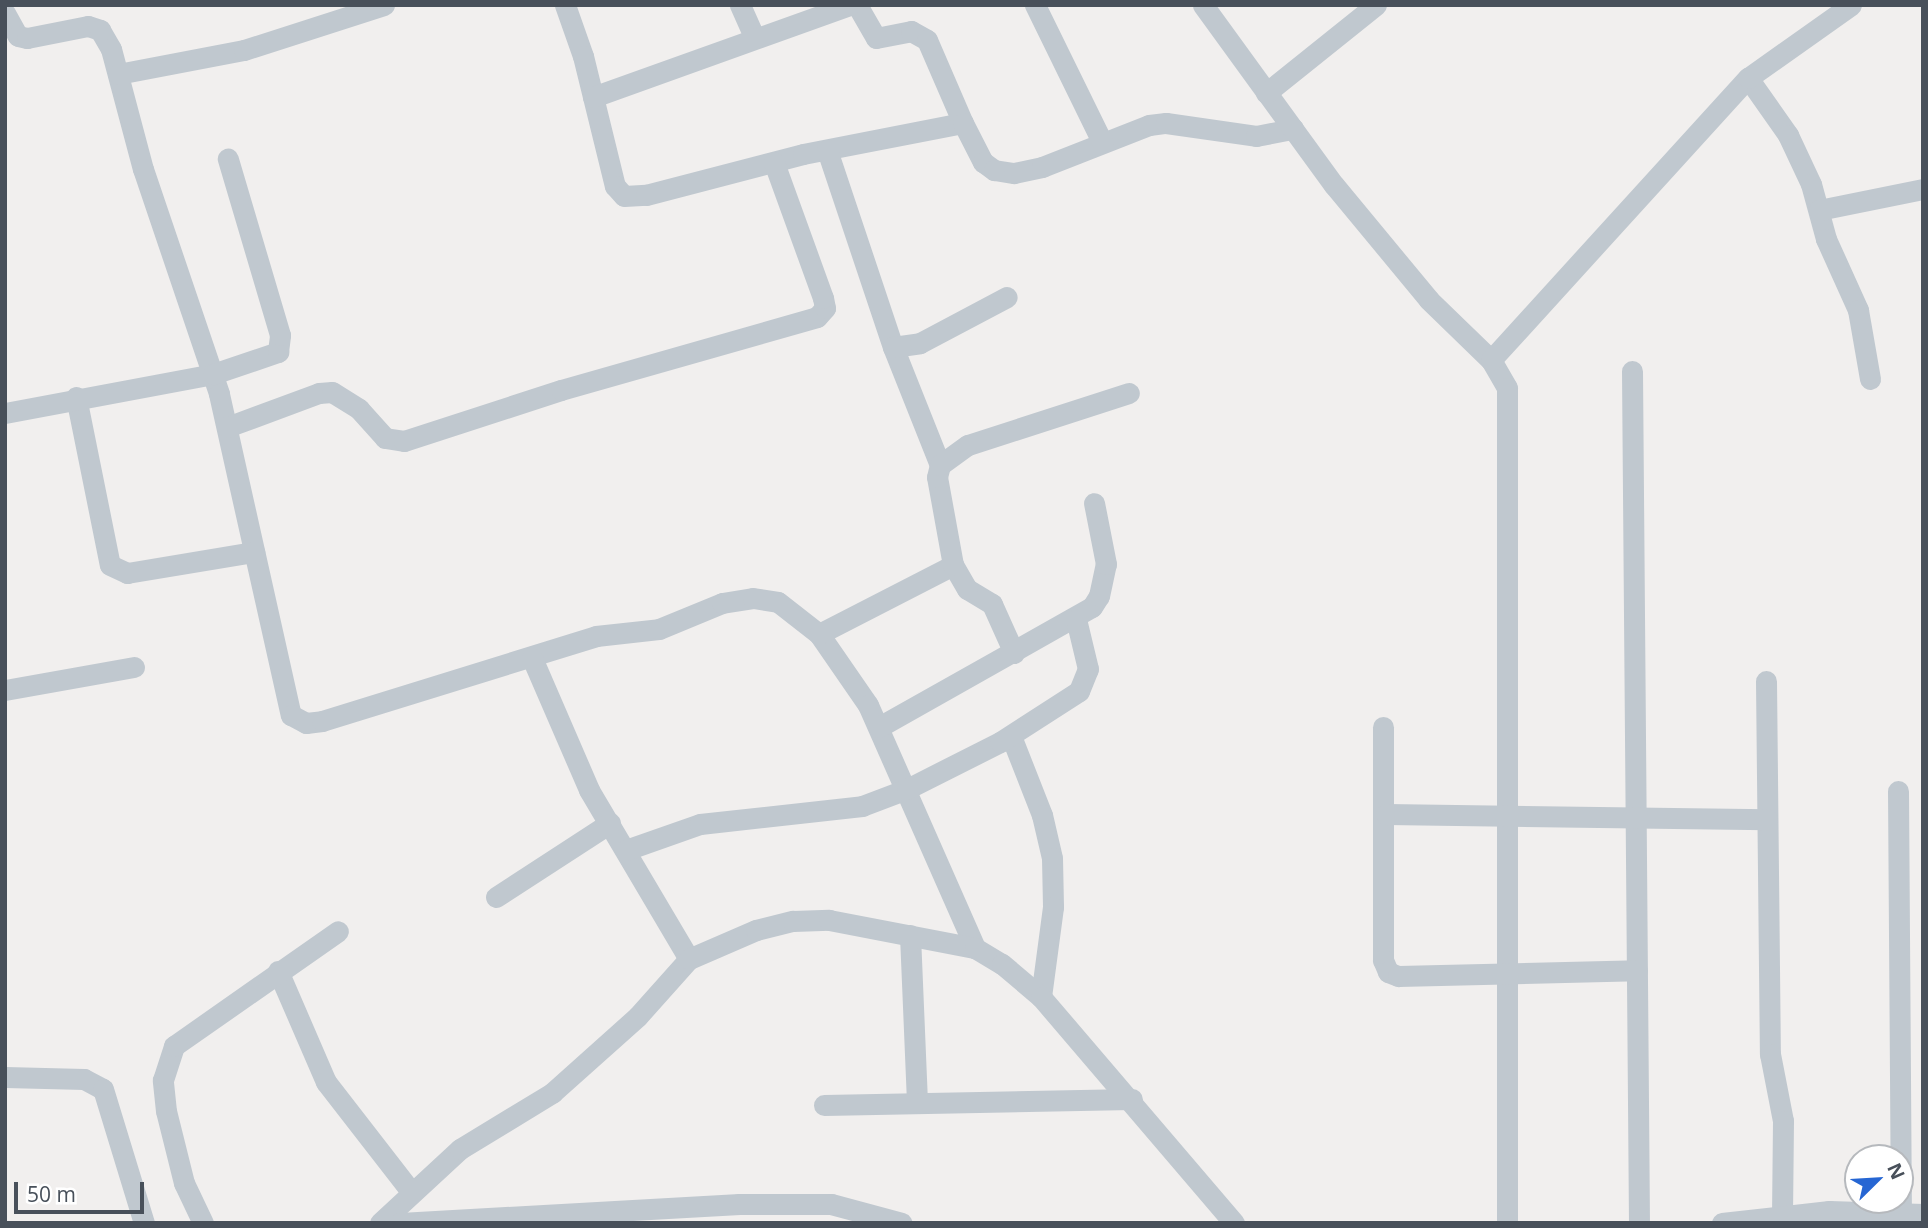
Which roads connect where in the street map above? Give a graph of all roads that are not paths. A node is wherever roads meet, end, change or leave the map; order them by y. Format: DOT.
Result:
graph roads {
  1 [pos="384,5"];
  2 [pos="565,5"];
  3 [pos="740,5"];
  4 [pos="850,5"];
  5 [pos="857,5"];
  6 [pos="1035,5"];
  7 [pos="1203,5"];
  8 [pos="1376,5"];
  9 [pos="1851,5"];
  10 [pos="5,13"];
  11 [pos="755,38"];
  12 [pos="118,74"];
  13 [pos="1748,78"];
  14 [pos="1266,93"];
  15 [pos="593,97"];
  16 [pos="963,123"];
  17 [pos="1293,129"];
  18 [pos="1102,142"];
  19 [pos="827,150"];
  20 [pos="228,159"];
  21 [pos="774,163"];
  22 [pos="1923,189"];
  23 [pos="1819,210"];
  24 [pos="1007,297"];
  25 [pos="892,347"];
  26 [pos="1491,360"];
  27 [pos="1632,371"];
  28 [pos="213,374"];
  29 [pos="1870,379"];
  30 [pos="1129,393"];
  31 [pos="76,397"];
  32 [pos="5,412"];
  33 [pos="227,427"];
  34 [pos="940,466"];
  35 [pos="1094,503"];
  36 [pos="254,552"];
  37 [pos="953,565"];
  38 [pos="1076,619"];
  39 [pos="819,634"];
  40 [pos="1014,653"];
  41 [pos="533,658"];
  42 [pos="134,667"];
  43 [pos="1766,681"];
  44 [pos="5,690"];
  45 [pos="879,727"];
  46 [pos="1383,727"];
  47 [pos="1011,736"];
  48 [pos="907,789"];
  49 [pos="1898,791"];
  50 [pos="1385,814"];
  51 [pos="1509,819"];
  52 [pos="1636,819"];
  53 [pos="1768,819"];
  54 [pos="610,823"];
  55 [pos="626,850"];
  56 [pos="496,897"];
  57 [pos="338,931"];
  58 [pos="910,935"];
  59 [pos="975,948"];
  60 [pos="690,958"];
  61 [pos="1637,970"];
  62 [pos="278,971"];
  63 [pos="1506,971"];
  64 [pos="1041,997"];
  65 [pos="5,1077"];
  66 [pos="1132,1099"];
  67 [pos="916,1102"];
  68 [pos="824,1105"];
  69 [pos="1901,1144"];
  70 [pos="412,1193"];
  71 [pos="1844,1212"];
  72 [pos="1782,1214"];
  73 [pos="144,1223"];
  74 [pos="203,1223"];
  75 [pos="380,1223"];
  76 [pos="400,1223"];
  77 [pos="902,1223"];
  78 [pos="1234,1223"];
  79 [pos="1507,1223"];
  80 [pos="1639,1223"];
  81 [pos="1722,1223"];
  1 -- 12 [label="street"];
  2 -- 15 [label="street"];
  3 -- 11 [label="street"];
  4 -- 11 [label="street"];
  5 -- 16 [label="street"];
  6 -- 18 [label="street"];
  7 -- 14 [label="street"];
  8 -- 14 [label="street"];
  9 -- 13 [label="street"];
  10 -- 12 [label="street"];
  11 -- 15 [label="street"];
  12 -- 28 [label="street"];
  13 -- 23 [label="street"];
  13 -- 26 [label="street"];
  14 -- 17 [label="street"];
  15 -- 21 [label="street"];
  16 -- 18 [label="street"];
  16 -- 19 [label="street"];
  17 -- 18 [label="street"];
  17 -- 26 [label="street"];
  19 -- 21 [label="street"];
  19 -- 25 [label="street"];
  20 -- 28 [label="street"];
  21 -- 33 [label="street"];
  22 -- 23 [label="street"];
  23 -- 29 [label="street"];
  24 -- 25 [label="street"];
  25 -- 34 [label="street"];
  26 -- 51 [label="street"];
  27 -- 52 [label="street"];
  28 -- 31 [label="street"];
  28 -- 33 [label="street"];
  30 -- 34 [label="street"];
  31 -- 32 [label="street"];
  31 -- 36 [label="street"];
  33 -- 36 [label="street"];
  34 -- 37 [label="street"];
  35 -- 38 [label="street"];
  36 -- 41 [label="street"];
  37 -- 39 [label="street"];
  37 -- 40 [label="street"];
  38 -- 40 [label="street"];
  38 -- 47 [label="street"];
  39 -- 41 [label="street"];
  39 -- 45 [label="street"];
  40 -- 45 [label="street"];
  41 -- 54 [label="street"];
  42 -- 44 [label="street"];
  43 -- 53 [label="street"];
  45 -- 48 [label="street"];
  46 -- 50 [label="street"];
  47 -- 48 [label="street"];
  47 -- 64 [label="street"];
  48 -- 55 [label="street"];
  48 -- 59 [label="street"];
  49 -- 69 [label="street"];
  50 -- 51 [label="street"];
  50 -- 63 [label="street"];
  51 -- 52 [label="street"];
  51 -- 63 [label="street"];
  52 -- 53 [label="street"];
  52 -- 61 [label="street"];
  53 -- 72 [label="street"];
  54 -- 55 [label="street"];
  54 -- 56 [label="street"];
  55 -- 60 [label="street"];
  57 -- 62 [label="street"];
  58 -- 59 [label="street"];
  58 -- 60 [label="street"];
  58 -- 67 [label="street"];
  59 -- 64 [label="street"];
  60 -- 70 [label="street"];
  61 -- 63 [label="street"];
  61 -- 80 [label="street"];
  62 -- 70 [label="street"];
  62 -- 74 [label="street"];
  63 -- 79 [label="street"];
  64 -- 66 [label="street"];
  65 -- 73 [label="street"];
  66 -- 67 [label="street"];
  66 -- 78 [label="street"];
  67 -- 68 [label="street"];
  70 -- 75 [label="street"];
  71 -- 72 [label="street"];
  72 -- 81 [label="street"];
  76 -- 77 [label="street"];
}
